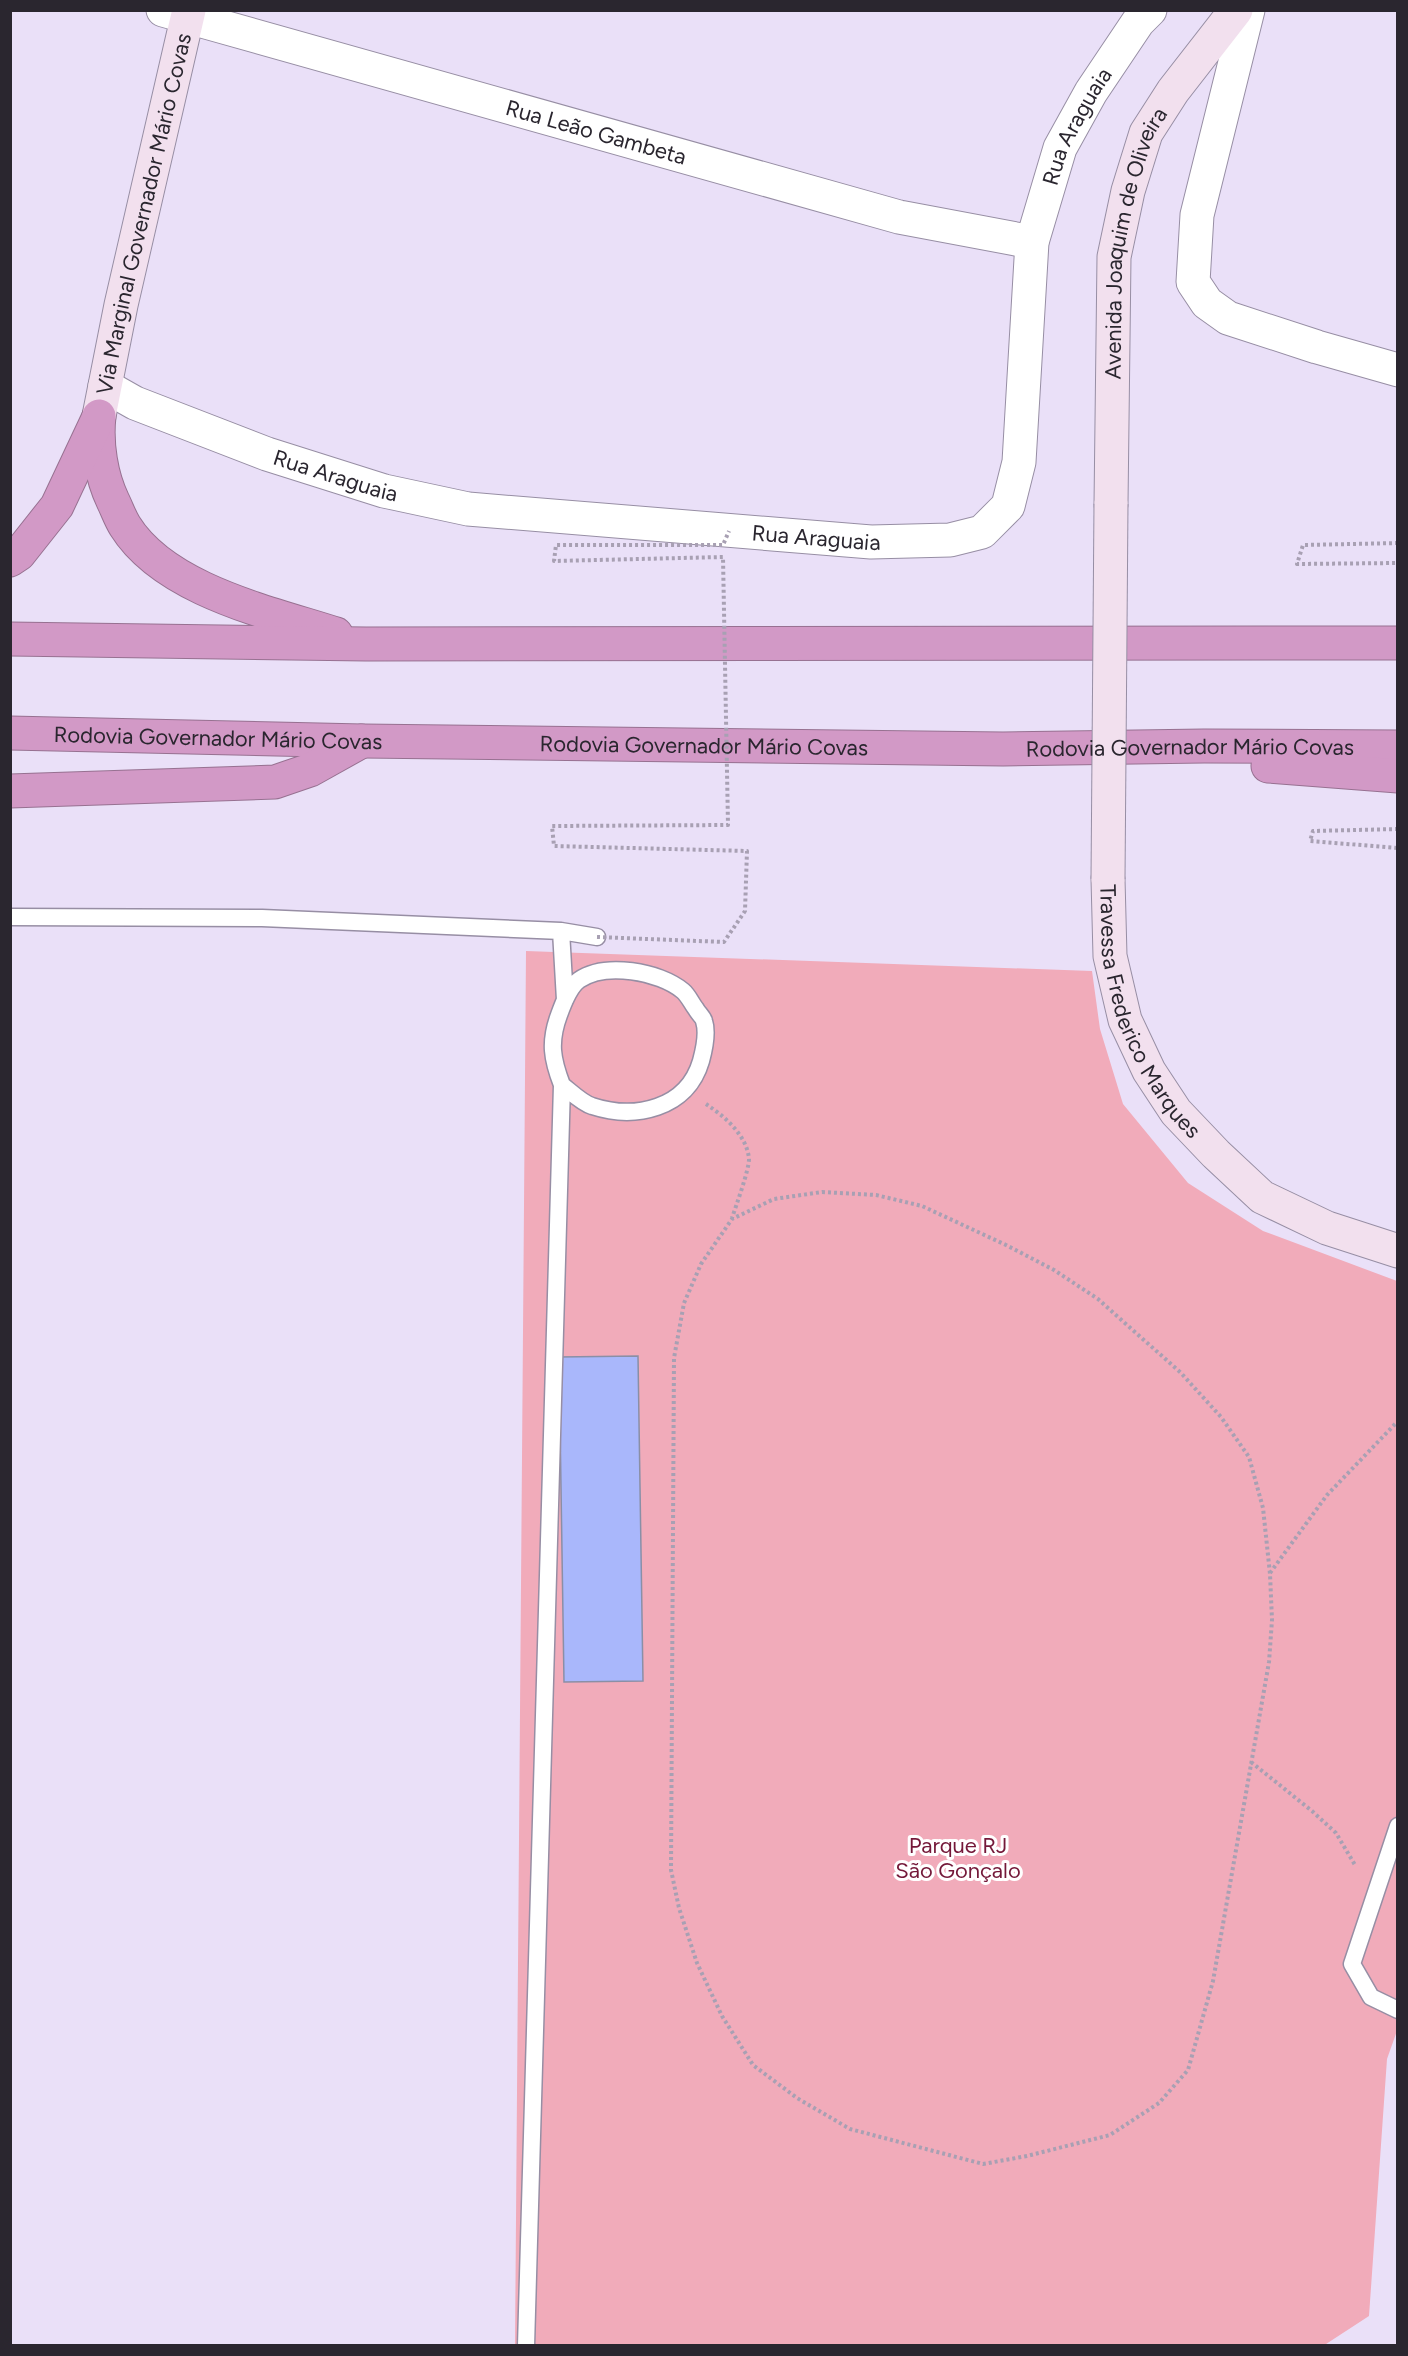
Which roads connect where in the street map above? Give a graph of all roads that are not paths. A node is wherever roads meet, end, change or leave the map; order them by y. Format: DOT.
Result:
graph roads {
  1 [pos="1150,10"];
  2 [pos="1236,10"];
  3 [pos="1248,10"];
  4 [pos="180,13"];
  5 [pos="1032,242"];
  6 [pos="1398,370"];
  7 [pos="102,401"];
  8 [pos="1111,504"];
  9 [pos="10,560"];
  10 [pos="10,639"];
  11 [pos="1398,643"];
  12 [pos="366,644"];
  13 [pos="10,733"];
  14 [pos="363,741"];
  15 [pos="1204,746"];
  16 [pos="1398,747"];
  17 [pos="1398,776"];
  18 [pos="10,791"];
  19 [pos="10,916"];
  20 [pos="561,932"];
  21 [pos="597,937"];
  22 [pos="565,1000"];
  23 [pos="562,1085"];
  24 [pos="1398,1251"];
  25 [pos="1398,1826"];
  26 [pos="1398,2010"];
  27 [pos="526,2346"];
  1 -- 5 [label="street, Rua Araguaia"];
  2 -- 8 [label="main road, Avenida Joaquim de Oliveira"];
  3 -- 6 [label="street"];
  4 -- 5 [label="street, Rua Leão Gambeta"];
  4 -- 7 [label="main road, Via Marginal Governador Mário Covas"];
  5 -- 7 [label="street, Rua Araguaia"];
  7 -- 9 [label="highway"];
  7 -- 12 [label="highway"];
  8 -- 24 [label="main road, Travessa Frederico Marques, bridge"];
  10 -- 12 [label="highway"];
  11 -- 12 [label="highway"];
  13 -- 14 [label="highway, Rodovia Governador Mário Covas"];
  14 -- 15 [label="highway, Rodovia Governador Mário Covas"];
  14 -- 18 [label="highway"];
  15 -- 16 [label="highway, Rodovia Governador Mário Covas"];
  15 -- 17 [label="highway"];
  19 -- 20 [label="lane"];
  20 -- 21 [label="lane"];
  20 -- 22 [label="lane"];
  22 -- 23 [label="lane"];
  22 -- 23 [label="lane"];
  23 -- 27 [label="lane"];
  25 -- 26 [label="lane"];
}
